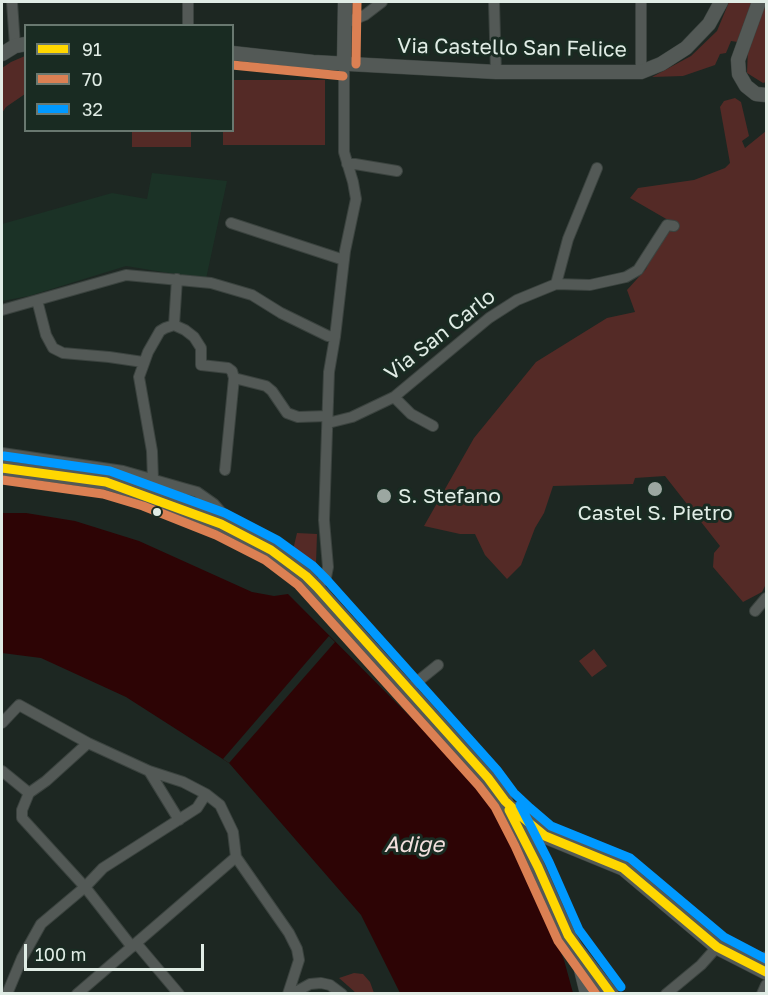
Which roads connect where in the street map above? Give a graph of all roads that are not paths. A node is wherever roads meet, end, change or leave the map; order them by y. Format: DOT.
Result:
graph roads {
  1 [pos="12,2"];
  2 [pos="188,2"];
  3 [pos="345,2"];
  4 [pos="382,2"];
  5 [pos="494,2"];
  6 [pos="641,2"];
  7 [pos="721,2"];
  8 [pos="759,2"];
  9 [pos="345,23"];
  10 [pos="188,24"];
  11 [pos="20,45"];
  12 [pos="234,53"];
  13 [pos="2,54"];
  14 [pos="344,64"];
  15 [pos="496,72"];
  16 [pos="641,72"];
  17 [pos="766,95"];
  18 [pos="347,164"];
  19 [pos="597,168"];
  20 [pos="397,171"];
  21 [pos="231,223"];
  22 [pos="674,226"];
  23 [pos="344,261"];
  24 [pos="177,279"];
  25 [pos="556,284"];
  26 [pos="37,300"];
  27 [pos="2,310"];
  28 [pos="174,325"];
  29 [pos="335,337"];
  30 [pos="143,362"];
  31 [pos="234,378"];
  32 [pos="394,397"];
  33 [pos="328,420"];
  34 [pos="433,426"];
  35 [pos="2,453"];
  36 [pos="2,468"];
  37 [pos="225,470"];
  38 [pos="153,480"];
  39 [pos="221,524"];
  40 [pos="317,587"];
  41 [pos="766,598"];
  42 [pos="755,611"];
  43 [pos="438,664"];
  44 [pos="407,690"];
  45 [pos="2,723"];
  46 [pos="87,742"];
  47 [pos="2,771"];
  48 [pos="149,771"];
  49 [pos="29,793"];
  50 [pos="206,794"];
  51 [pos="505,801"];
  52 [pos="179,820"];
  53 [pos="545,836"];
  54 [pos="526,842"];
  55 [pos="236,857"];
  56 [pos="85,887"];
  57 [pos="134,945"];
  58 [pos="575,947"];
  59 [pos="717,947"];
  60 [pos="766,957"];
  61 [pos="750,964"];
  62 [pos="766,972"];
  63 [pos="766,985"];
  64 [pos="674,991"];
  65 [pos="7,993"];
  66 [pos="77,993"];
  67 [pos="179,993"];
  68 [pos="290,993"];
  69 [pos="342,993"];
  70 [pos="587,993"];
  71 [pos="611,993"];
  72 [pos="762,993"];
  1 -- 11 [label="street"];
  2 -- 10 [label="street"];
  3 -- 9 [label="street"];
  4 -- 9 [label="street"];
  5 -- 15 [label="street"];
  6 -- 16 [label="street"];
  7 -- 16 [label="street, Via Castello San Felice"];
  8 -- 17 [label="street"];
  9 -- 14 [label="street"];
  11 -- 13 [label="street"];
  12 -- 14 [label="street, Via Castello San Felice"];
  14 -- 15 [label="street, Via Castello San Felice"];
  14 -- 18 [label="street"];
  15 -- 16 [label="street, Via Castello San Felice"];
  18 -- 20 [label="street"];
  18 -- 23 [label="street"];
  19 -- 25 [label="street"];
  21 -- 23 [label="street"];
  22 -- 25 [label="street, Via San Carlo"];
  23 -- 29 [label="street"];
  24 -- 26 [label="street"];
  24 -- 28 [label="street"];
  24 -- 29 [label="street"];
  25 -- 32 [label="street, Via San Carlo"];
  26 -- 27 [label="street"];
  26 -- 30 [label="street"];
  28 -- 30 [label="street"];
  28 -- 31 [label="street"];
  29 -- 33 [label="street"];
  30 -- 38 [label="street"];
  31 -- 33 [label="street, Via San Carlo"];
  31 -- 37 [label="street"];
  32 -- 33 [label="street, Via San Carlo"];
  32 -- 34 [label="street"];
  33 -- 40 [label="street"];
  35 -- 38 [label="street"];
  36 -- 39 [label="main road"];
  38 -- 39 [label="street"];
  39 -- 40 [label="main road"];
  40 -- 44 [label="main road"];
  41 -- 42 [label="street"];
  43 -- 44 [label="street"];
  44 -- 51 [label="main road"];
  45 -- 46 [label="street"];
  46 -- 48 [label="street"];
  46 -- 49 [label="street"];
  47 -- 49 [label="street"];
  48 -- 50 [label="street"];
  48 -- 52 [label="street"];
  49 -- 56 [label="street"];
  50 -- 52 [label="street"];
  50 -- 55 [label="street"];
  51 -- 53 [label="main road"];
  51 -- 54 [label="main road"];
  52 -- 56 [label="street"];
  53 -- 54 [label="main road"];
  53 -- 59 [label="main road"];
  54 -- 58 [label="main road"];
  55 -- 57 [label="street"];
  55 -- 68 [label="street"];
  56 -- 57 [label="street"];
  56 -- 65 [label="street"];
  57 -- 66 [label="street"];
  57 -- 67 [label="street"];
  58 -- 70 [label="street"];
  58 -- 71 [label="main road"];
  59 -- 61 [label="main road"];
  59 -- 64 [label="street"];
  60 -- 61 [label="street"];
  61 -- 62 [label="main road"];
  63 -- 72 [label="street"];
  68 -- 69 [label="street"];
}
